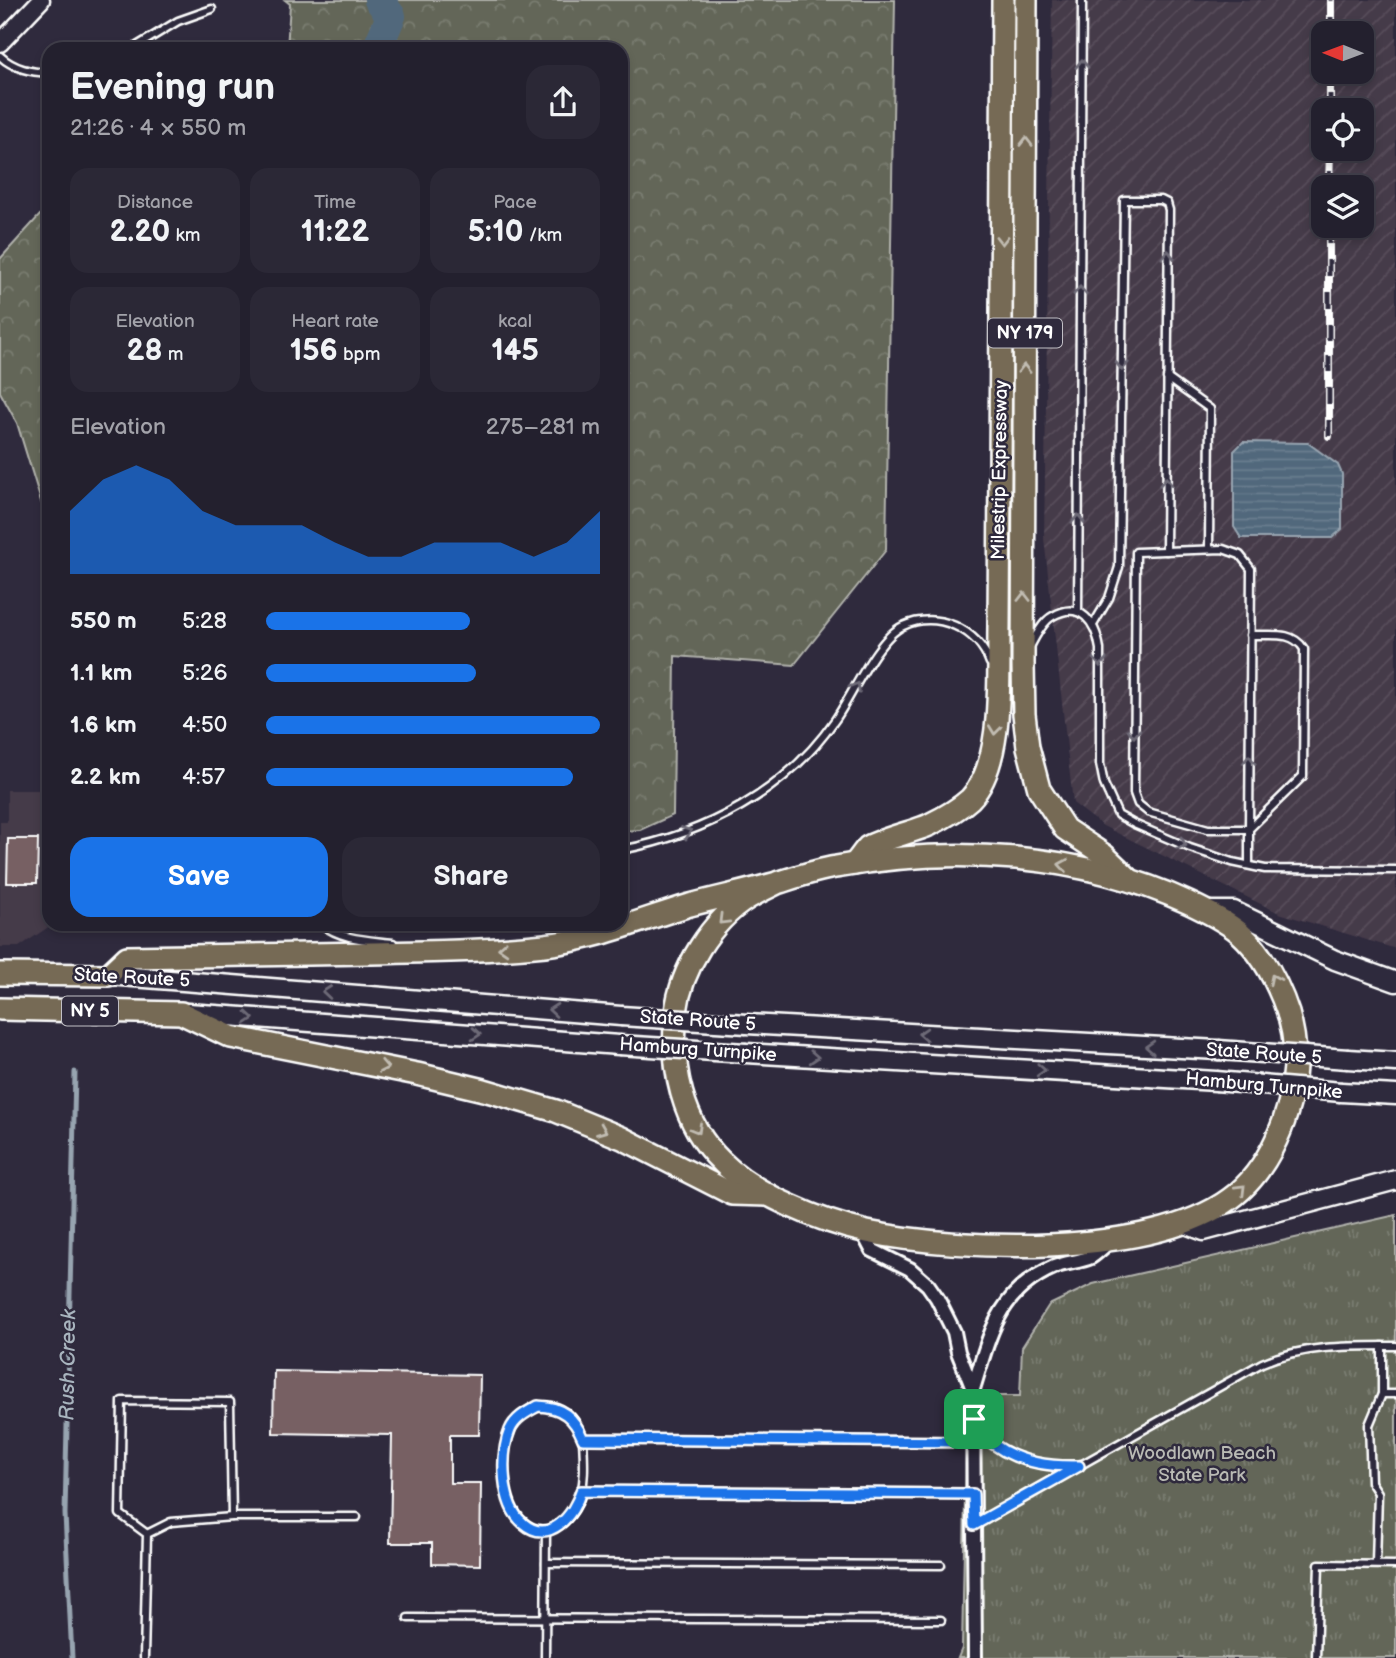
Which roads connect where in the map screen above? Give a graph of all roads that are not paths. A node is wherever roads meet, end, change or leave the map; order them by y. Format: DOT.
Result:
graph roads {
  1 [pos="41,0"];
  2 [pos="1003,0"];
  3 [pos="1026,0"];
  4 [pos="1082,0"];
  5 [pos="212,9"];
  6 [pos="144,42"];
  7 [pos="0,43"];
  8 [pos="0,56"];
  9 [pos="42,72"];
  10 [pos="1167,378"];
  11 [pos="1209,549"];
  12 [pos="1166,551"];
  13 [pos="1136,567"];
  14 [pos="1119,568"];
  15 [pos="1078,612"];
  16 [pos="1093,625"];
  17 [pos="1250,635"];
  18 [pos="1023,665"];
  19 [pos="998,684"];
  20 [pos="1249,829"];
  21 [pos="628,849"];
  22 [pos="854,864"];
  23 [pos="1249,865"];
  24 [pos="1396,870"];
  25 [pos="1129,880"];
  26 [pos="779,882"];
  27 [pos="1206,911"];
  28 [pos="628,926"];
  29 [pos="332,931"];
  30 [pos="611,931"];
  31 [pos="457,951"];
  32 [pos="0,974"];
  33 [pos="108,975"];
  34 [pos="1393,980"];
  35 [pos="0,1009"];
  36 [pos="181,1013"];
  37 [pos="1396,1062"];
  38 [pos="1396,1096"];
  39 [pos="1396,1180"];
  40 [pos="768,1195"];
  41 [pos="1183,1223"];
  42 [pos="862,1231"];
  43 [pos="1110,1241"];
  44 [pos="1382,1346"];
  45 [pos="1396,1346"];
  46 [pos="973,1389"];
  47 [pos="1382,1394"];
  48 [pos="1396,1394"];
  49 [pos="974,1419"];
  50 [pos="583,1439"];
  51 [pos="974,1442"];
  52 [pos="1079,1466"];
  53 [pos="581,1491"];
  54 [pos="973,1494"];
  55 [pos="232,1517"];
  56 [pos="357,1517"];
  57 [pos="974,1525"];
  58 [pos="546,1531"];
  59 [pos="147,1534"];
  60 [pos="546,1563"];
  61 [pos="1376,1564"];
  62 [pos="1396,1565"];
  63 [pos="941,1566"];
  64 [pos="408,1618"];
  65 [pos="545,1618"];
  66 [pos="941,1620"];
  67 [pos="144,1658"];
  68 [pos="545,1658"];
  69 [pos="975,1658"];
  70 [pos="1316,1658"];
  1 -- 7 [label="street"];
  2 -- 19 [label="highway, Milestrip Expressway / NY 179, one-way"];
  18 -- 3 [label="highway, Milestrip Expressway / NY 179, one-way"];
  15 -- 4 [label="lane, one-way"];
  5 -- 6 [label="lane"];
  8 -- 9 [label="lane"];
  10 -- 11 [label="lane"];
  12 -- 10 [label="lane, one-way"];
  10 -- 14 [label="lane, one-way"];
  11 -- 12 [label="lane"];
  11 -- 17 [label="lane"];
  12 -- 13 [label="lane"];
  13 -- 14 [label="lane"];
  13 -- 20 [label="lane, one-way"];
  14 -- 16 [label="lane"];
  15 -- 16 [label="lane"];
  15 -- 18 [label="lane"];
  16 -- 23 [label="lane, one-way"];
  20 -- 17 [label="lane, one-way"];
  17 -- 20 [label="lane"];
  18 -- 25 [label="highway, Milestrip Expressway / NY 179"];
  21 -- 19 [label="lane, one-way"];
  19 -- 22 [label="highway, Milestrip Expressway / NY 179, one-way"];
  20 -- 23 [label="lane"];
  25 -- 22 [label="highway, one-way"];
  22 -- 26 [label="highway"];
  23 -- 24 [label="lane"];
  25 -- 27 [label="highway"];
  26 -- 28 [label="highway, one-way"];
  26 -- 40 [label="highway, one-way"];
  27 -- 34 [label="main road"];
  41 -- 27 [label="highway, one-way"];
  29 -- 31 [label="lane"];
  30 -- 31 [label="highway, one-way"];
  31 -- 33 [label="highway"];
  32 -- 33 [label="highway, State Route 5 / NY 5"];
  37 -- 33 [label="main road, State Route 5 / NY 5, one-way, bridge"];
  35 -- 36 [label="highway, Hamburg Turnpike / NY 5"];
  36 -- 38 [label="main road, Hamburg Turnpike / NY 5, one-way, bridge"];
  36 -- 40 [label="highway, one-way"];
  39 -- 41 [label="main road"];
  40 -- 42 [label="highway"];
  41 -- 43 [label="highway"];
  42 -- 43 [label="highway"];
  42 -- 46 [label="street"];
  43 -- 46 [label="street"];
  44 -- 45 [label="lane"];
  44 -- 47 [label="lane"];
  44 -- 52 [label="lane"];
  46 -- 49 [label="street"];
  47 -- 48 [label="lane"];
  47 -- 61 [label="lane"];
  49 -- 51 [label="street"];
  49 -- 52 [label="lane"];
  50 -- 51 [label="lane"];
  50 -- 53 [label="lane"];
  50 -- 58 [label="lane"];
  51 -- 54 [label="street"];
  52 -- 57 [label="lane"];
  53 -- 54 [label="lane"];
  53 -- 58 [label="lane"];
  54 -- 57 [label="street"];
  55 -- 56 [label="lane"];
  55 -- 59 [label="lane"];
  55 -- 59 [label="lane"];
  57 -- 69 [label="street"];
  58 -- 60 [label="lane"];
  59 -- 67 [label="lane"];
  60 -- 63 [label="lane"];
  60 -- 65 [label="lane"];
  61 -- 62 [label="lane"];
  61 -- 70 [label="lane"];
  64 -- 65 [label="lane"];
  65 -- 66 [label="lane"];
  65 -- 68 [label="lane"];
}
